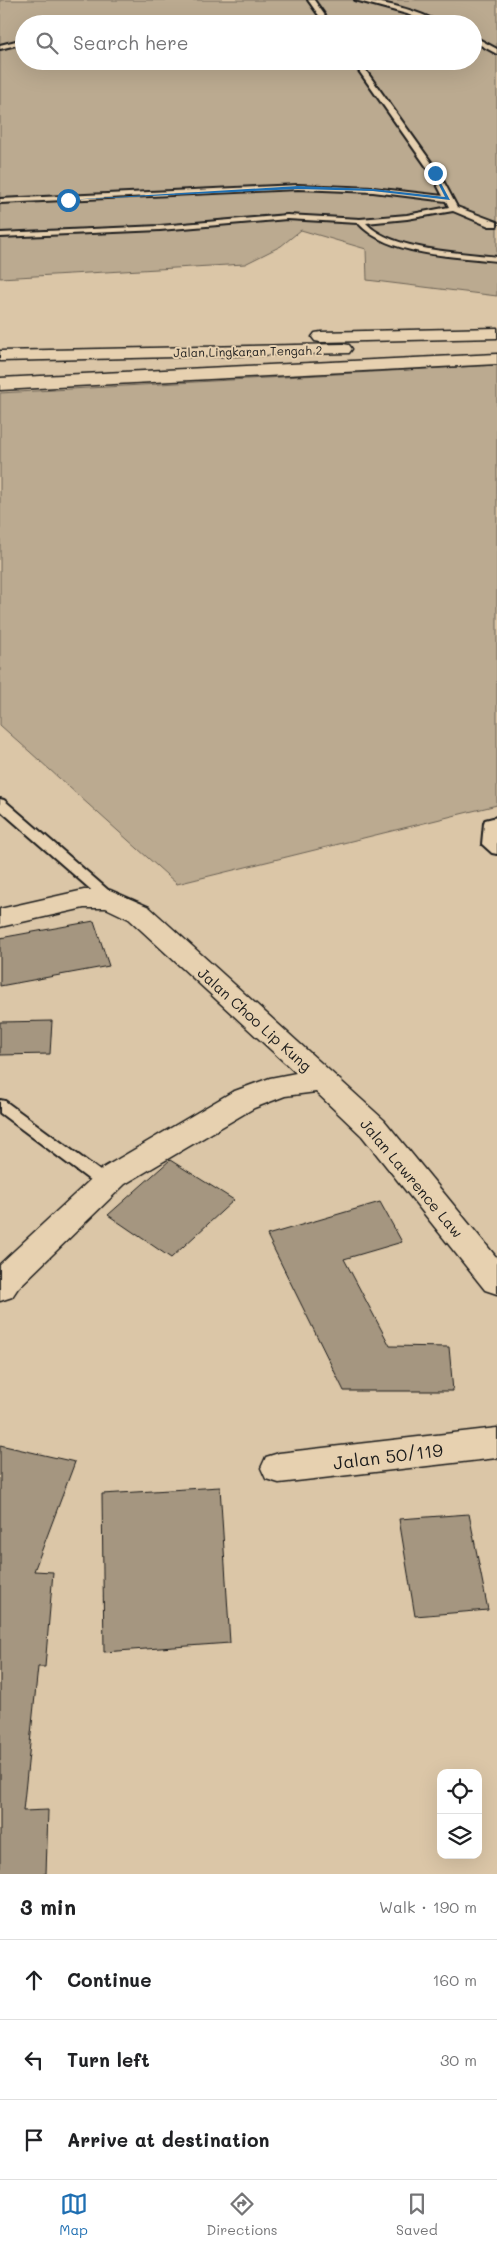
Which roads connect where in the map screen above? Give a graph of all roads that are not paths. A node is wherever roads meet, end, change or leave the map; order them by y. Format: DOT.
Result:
graph roads {
  1 [pos="311,0"];
  2 [pos="358,0"];
  3 [pos="322,15"];
  4 [pos="414,15"];
  5 [pos="15,43"];
  6 [pos="482,43"];
  7 [pos="0,47"];
  8 [pos="497,52"];
  9 [pos="361,70"];
  10 [pos="448,199"];
  11 [pos="0,201"];
  12 [pos="454,209"];
  13 [pos="360,221"];
  14 [pos="497,224"];
  15 [pos="0,235"];
  16 [pos="497,259"];
  17 [pos="497,334"];
  18 [pos="0,344"];
  19 [pos="497,345"];
  20 [pos="0,356"];
  21 [pos="497,359"];
  22 [pos="0,384"];
  23 [pos="0,803"];
  24 [pos="497,821"];
  25 [pos="497,850"];
  26 [pos="110,898"];
  27 [pos="0,918"];
  28 [pos="322,1080"];
  29 [pos="0,1105"];
  30 [pos="105,1183"];
  31 [pos="497,1281"];
  32 [pos="0,1288"];
  33 [pos="497,1443"];
  34 [pos="279,1468"];
  1 -- 3 [label="lane"];
  2 -- 4 [label="lane"];
  5 -- 7 [label="lane"];
  6 -- 8 [label="lane"];
  9 -- 10 [label="lane"];
  10 -- 11 [label="lane"];
  10 -- 12 [label="lane"];
  12 -- 13 [label="lane"];
  12 -- 14 [label="lane"];
  13 -- 15 [label="lane"];
  13 -- 16 [label="lane"];
  17 -- 18 [label="main road, Jalan Lingkaran Tengah 2"];
  19 -- 20 [label="main road, Jalan Lingkaran Tengah 2"];
  21 -- 22 [label="main road"];
  23 -- 26 [label="lane"];
  24 -- 25 [label="lane"];
  26 -- 27 [label="main road, Jalan Choo Lip Kung"];
  26 -- 28 [label="main road, Jalan Choo Lip Kung"];
  28 -- 30 [label="main road, Jalan Choo Lip Kung"];
  28 -- 31 [label="main road, Jalan Lawrence Law"];
  29 -- 30 [label="lane"];
  30 -- 32 [label="main road, Jalan Choo Lip Kung"];
  33 -- 34 [label="main road, Jalan 50/119"];
}
